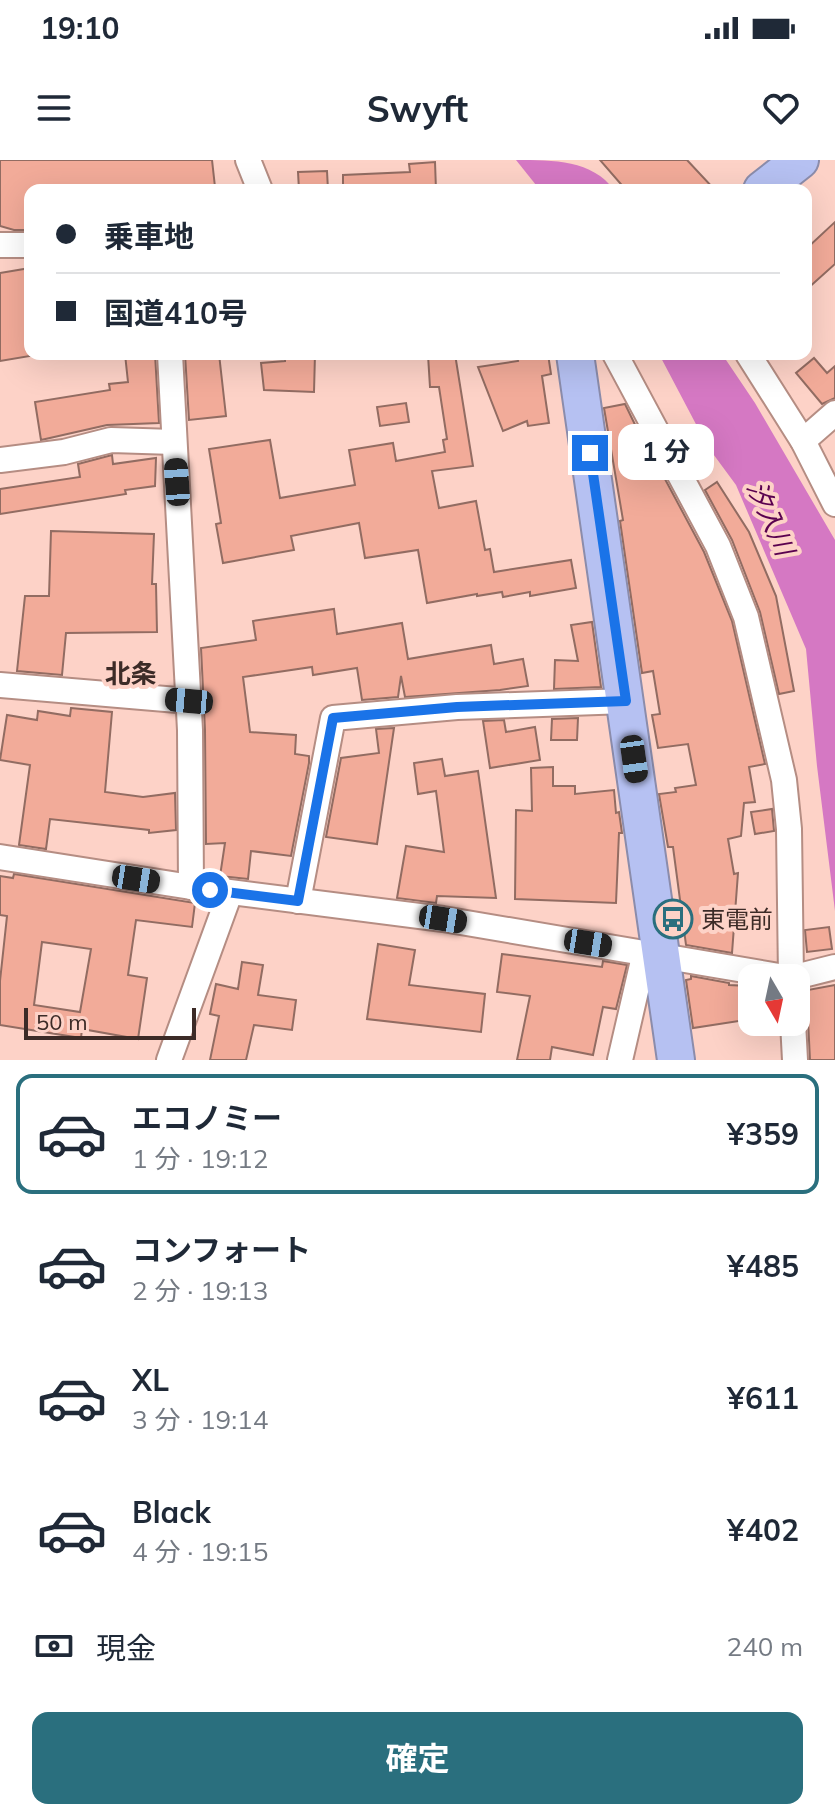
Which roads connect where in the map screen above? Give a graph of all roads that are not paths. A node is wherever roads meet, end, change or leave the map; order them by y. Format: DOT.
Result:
graph roads {
  1 [pos="248,160"];
  2 [pos="800,160"];
  3 [pos="258,184"];
  4 [pos="770,184"];
  5 [pos="0,245"];
  6 [pos="24,245"];
  7 [pos="170,360"];
  8 [pos="576,360"];
  9 [pos="618,360"];
  10 [pos="752,360"];
  11 [pos="835,413"];
  12 [pos="803,441"];
  13 [pos="174,442"];
  14 [pos="0,460"];
  15 [pos="835,504"];
  16 [pos="0,685"];
  17 [pos="189,701"];
  18 [pos="626,701"];
  19 [pos="0,857"];
  20 [pos="191,887"];
  21 [pos="230,893"];
  22 [pos="298,901"];
  23 [pos="653,954"];
  24 [pos="791,964"];
  25 [pos="835,967"];
  26 [pos="738,969"];
  27 [pos="810,973"];
  28 [pos="794,1036"];
  29 [pos="169,1060"];
  30 [pos="620,1060"];
  31 [pos="676,1060"];
  32 [pos="795,1060"];
  1 -- 3 [label="street"];
  2 -- 4 [label="highway"];
  5 -- 6 [label="street"];
  7 -- 13 [label="street"];
  8 -- 18 [label="highway"];
  9 -- 24 [label="street"];
  10 -- 12 [label="street"];
  11 -- 12 [label="street"];
  12 -- 15 [label="street"];
  13 -- 14 [label="street"];
  13 -- 17 [label="street"];
  16 -- 17 [label="street"];
  17 -- 20 [label="street"];
  18 -- 22 [label="street"];
  18 -- 23 [label="highway"];
  19 -- 20 [label="street"];
  20 -- 21 [label="street"];
  21 -- 22 [label="street"];
  21 -- 29 [label="street"];
  22 -- 23 [label="street"];
  23 -- 26 [label="street"];
  23 -- 30 [label="street"];
  23 -- 31 [label="highway"];
  25 -- 27 [label="street"];
  28 -- 32 [label="street"];
}
